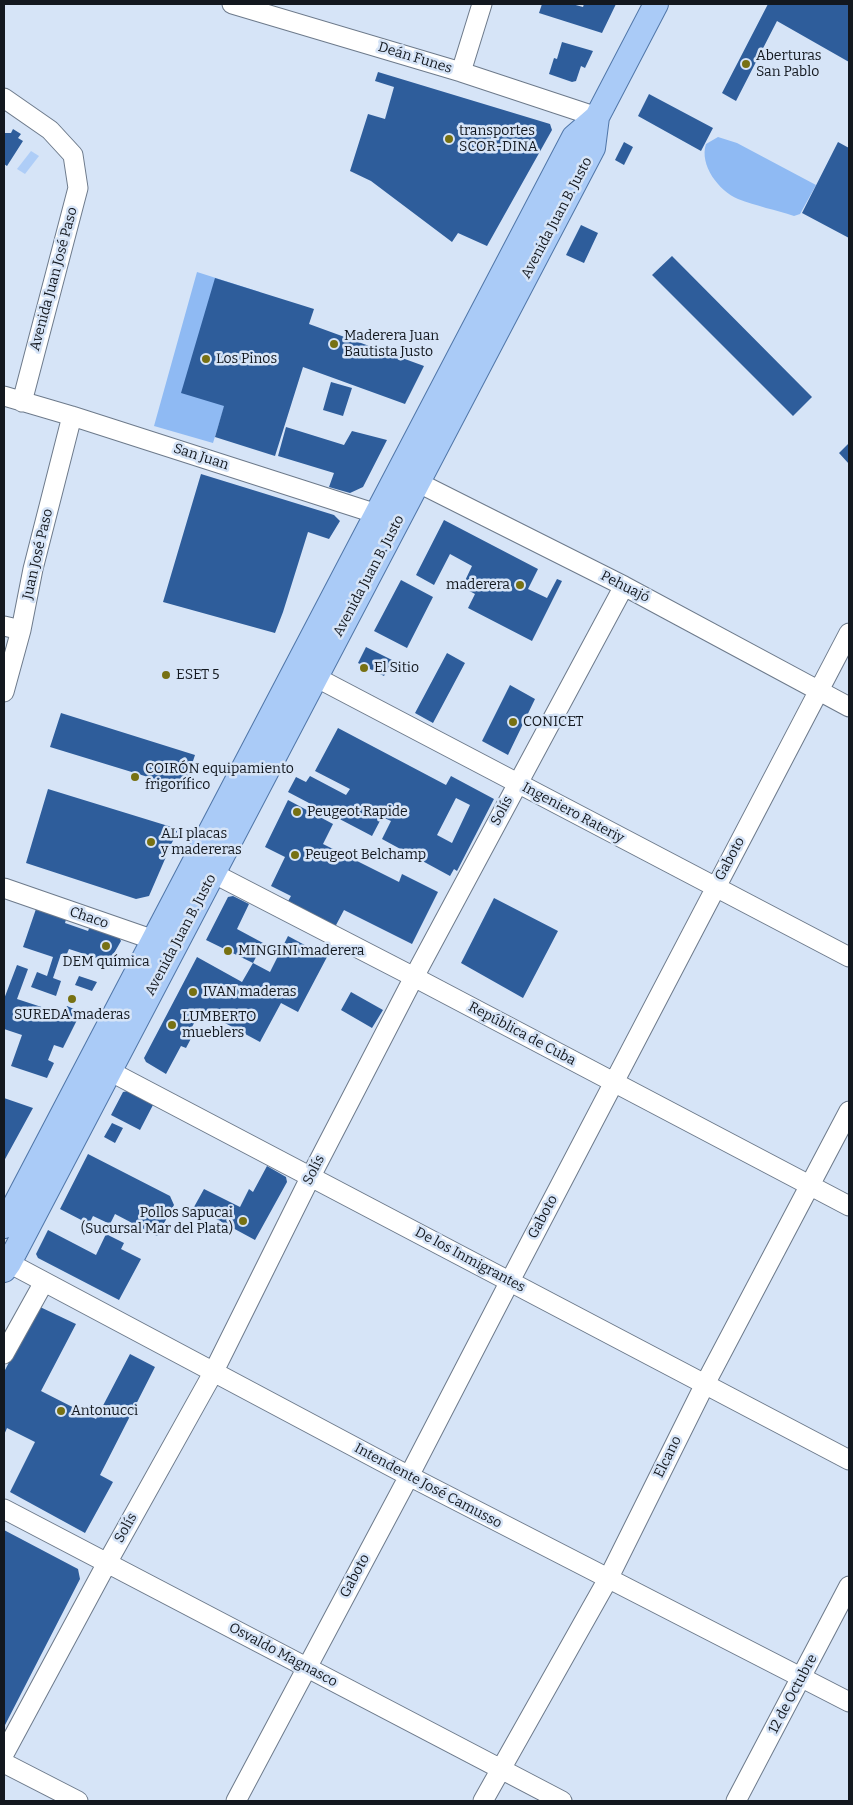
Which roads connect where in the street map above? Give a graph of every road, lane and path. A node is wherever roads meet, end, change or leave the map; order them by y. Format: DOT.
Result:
graph roads {
  1 [pos="232,4"];
  2 [pos="482,4"];
  3 [pos="656,4"];
  4 [pos="461,72"];
  5 [pos="4,98"];
  6 [pos="596,117"];
  7 [pos="4,396"];
  8 [pos="22,402"];
  9 [pos="72,416"];
  10 [pos="408,478"];
  11 [pos="387,519"];
  12 [pos="624,586"];
  13 [pos="12,628"];
  14 [pos="849,633"];
  15 [pos="306,672"];
  16 [pos="818,690"];
  17 [pos="4,692"];
  18 [pos="849,706"];
  19 [pos="517,783"];
  20 [pos="204,868"];
  21 [pos="716,887"];
  22 [pos="4,888"];
  23 [pos="164,945"];
  24 [pos="849,957"];
  25 [pos="414,976"];
  26 [pos="100,1066"];
  27 [pos="614,1082"];
  28 [pos="849,1111"];
  29 [pos="311,1176"];
  30 [pos="810,1185"];
  31 [pos="849,1206"];
  32 [pos="4,1226"];
  33 [pos="7,1267"];
  34 [pos="510,1281"];
  35 [pos="44,1282"];
  36 [pos="4,1354"];
  37 [pos="214,1372"];
  38 [pos="705,1384"];
  39 [pos="849,1460"];
  40 [pos="409,1476"];
  41 [pos="4,1509"];
  42 [pos="107,1563"];
  43 [pos="608,1579"];
  44 [pos="849,1586"];
  45 [pos="306,1668"];
  46 [pos="802,1677"];
  47 [pos="849,1702"];
  48 [pos="4,1754"];
  49 [pos="4,1763"];
  50 [pos="500,1769"];
  51 [pos="78,1801"];
  52 [pos="236,1801"];
  53 [pos="483,1801"];
  54 [pos="562,1801"];
  55 [pos="736,1801"];
  1 -- 4 [label="street, Deán Funes"];
  2 -- 4 [label="street"];
  3 -- 6 [label="main road, Avenida Juan B. Justo"];
  4 -- 6 [label="street, Deán Funes"];
  5 -- 8 [label="street, Avenida Juan José Paso"];
  6 -- 10 [label="main road, Avenida Juan B. Justo"];
  7 -- 8 [label="street, San Juan"];
  8 -- 9 [label="street, San Juan"];
  9 -- 11 [label="street, San Juan"];
  9 -- 13 [label="street, Juan José Paso"];
  10 -- 11 [label="main road, Avenida Juan B. Justo"];
  10 -- 12 [label="street, Pehuajó"];
  11 -- 15 [label="main road, Avenida Juan B. Justo"];
  12 -- 16 [label="street, Pehuajó"];
  12 -- 19 [label="street, Solís"];
  13 -- 17 [label="street, Juan José Paso"];
  14 -- 16 [label="street, Gaboto"];
  15 -- 19 [label="street, Ingeniero Rateriy"];
  15 -- 20 [label="main road, Avenida Juan B. Justo"];
  16 -- 18 [label="street, Pehuajó"];
  16 -- 21 [label="street, Gaboto"];
  19 -- 21 [label="street, Ingeniero Rateriy"];
  19 -- 25 [label="street, Solís"];
  20 -- 23 [label="main road, Avenida Juan B. Justo"];
  20 -- 25 [label="street, República de Cuba"];
  21 -- 24 [label="street, Ingeniero Rateriy"];
  21 -- 27 [label="street, Gaboto"];
  22 -- 23 [label="street, Chaco"];
  23 -- 26 [label="main road, Avenida Juan B. Justo"];
  25 -- 27 [label="street, República de Cuba"];
  25 -- 29 [label="street, Solís"];
  26 -- 29 [label="street, De los Inmigrantes"];
  26 -- 32 [label="main road, Avenida Juan B. Justo"];
  26 -- 33 [label="main road, Avenida Juan B. Justo"];
  27 -- 30 [label="street, República de Cuba"];
  27 -- 34 [label="street, Gaboto"];
  28 -- 30 [label="street, Elcano"];
  29 -- 34 [label="street, De los Inmigrantes"];
  29 -- 37 [label="street, Solís"];
  30 -- 31 [label="street, República de Cuba"];
  30 -- 38 [label="street, Elcano"];
  33 -- 35 [label="street, Intendente José Camusso"];
  34 -- 38 [label="street, De los Inmigrantes"];
  34 -- 40 [label="street, Gaboto"];
  35 -- 36 [label="street"];
  35 -- 37 [label="street, Intendente José Camusso"];
  37 -- 40 [label="street, Intendente José Camusso"];
  37 -- 42 [label="street, Solís"];
  38 -- 39 [label="street, De los Inmigrantes"];
  38 -- 43 [label="street, Elcano"];
  40 -- 43 [label="street, Intendente José Camusso"];
  40 -- 45 [label="street, Gaboto"];
  41 -- 42 [label="street, Osvaldo Magnasco"];
  42 -- 45 [label="street, Osvaldo Magnasco"];
  42 -- 48 [label="street, Solís"];
  43 -- 46 [label="street, Intendente José Camusso"];
  43 -- 50 [label="street, Elcano"];
  44 -- 46 [label="street, 12 de Octubre"];
  45 -- 50 [label="street, Osvaldo Magnasco"];
  45 -- 52 [label="street, Gaboto"];
  46 -- 47 [label="street, Intendente José Camusso"];
  46 -- 55 [label="street, 12 de Octubre"];
  49 -- 51 [label="street"];
  50 -- 53 [label="street, Elcano"];
  50 -- 54 [label="street, Osvaldo Magnasco"];
}
